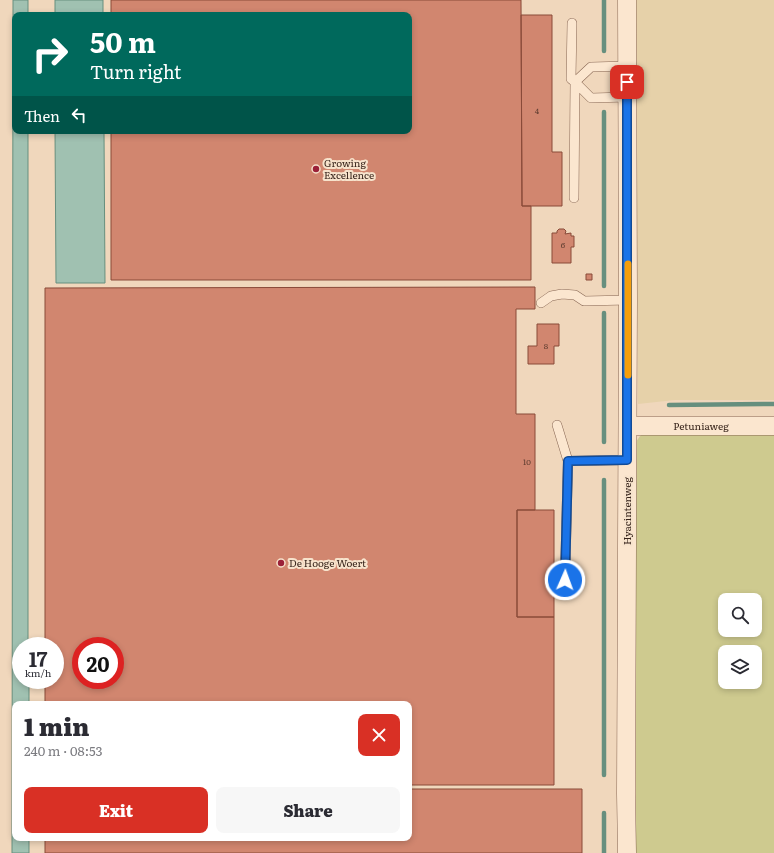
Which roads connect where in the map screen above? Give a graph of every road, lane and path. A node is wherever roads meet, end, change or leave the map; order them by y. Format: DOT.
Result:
graph roads {
  1 [pos="627,0"];
  2 [pos="572,23"];
  3 [pos="627,66"];
  4 [pos="575,82"];
  5 [pos="627,97"];
  6 [pos="574,198"];
  7 [pos="628,300"];
  8 [pos="541,303"];
  9 [pos="557,425"];
  10 [pos="628,426"];
  11 [pos="774,426"];
  12 [pos="627,460"];
  13 [pos="568,461"];
  14 [pos="565,580"];
  15 [pos="627,853"];
  1 -- 3 [label="street, Hyacintenweg"];
  2 -- 4 [label="lane"];
  3 -- 4 [label="lane"];
  3 -- 5 [label="street, Hyacintenweg"];
  4 -- 5 [label="lane"];
  4 -- 6 [label="lane"];
  5 -- 7 [label="street, Hyacintenweg"];
  7 -- 8 [label="lane"];
  7 -- 10 [label="street, Hyacintenweg"];
  9 -- 13 [label="lane"];
  10 -- 11 [label="street, Petuniaweg"];
  10 -- 12 [label="street, Hyacintenweg"];
  12 -- 13 [label="lane"];
  12 -- 15 [label="street, Hyacintenweg"];
  13 -- 14 [label="lane"];
}
